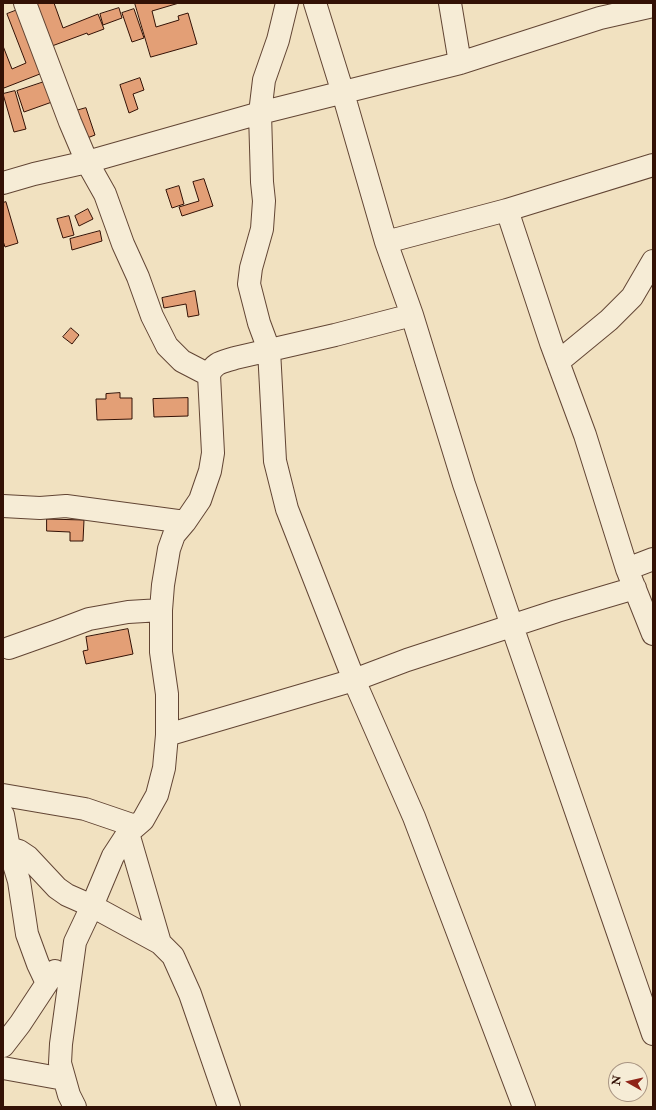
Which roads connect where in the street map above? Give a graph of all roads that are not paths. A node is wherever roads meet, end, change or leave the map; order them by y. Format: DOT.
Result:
graph roads {
  1 [pos="25,3"];
  2 [pos="287,3"];
  3 [pos="315,3"];
  4 [pos="450,3"];
  5 [pos="653,6"];
  6 [pos="460,63"];
  7 [pos="342,93"];
  8 [pos="260,113"];
  9 [pos="87,162"];
  10 [pos="653,165"];
  11 [pos="3,183"];
  12 [pos="507,210"];
  13 [pos="386,242"];
  14 [pos="653,261"];
  15 [pos="412,315"];
  16 [pos="269,350"];
  17 [pos="558,362"];
  18 [pos="209,375"];
  19 [pos="3,506"];
  20 [pos="185,522"];
  21 [pos="653,559"];
  22 [pos="631,579"];
  23 [pos="161,610"];
  24 [pos="512,626"];
  25 [pos="653,634"];
  26 [pos="9,648"];
  27 [pos="354,680"];
  28 [pos="167,735"];
  29 [pos="3,796"];
  30 [pos="3,815"];
  31 [pos="132,830"];
  32 [pos="6,848"];
  33 [pos="92,906"];
  34 [pos="75,942"];
  35 [pos="160,943"];
  36 [pos="47,984"];
  37 [pos="653,1034"];
  38 [pos="3,1046"];
  39 [pos="3,1068"];
  40 [pos="64,1079"];
  41 [pos="75,1107"];
  42 [pos="229,1107"];
  43 [pos="524,1107"];
  1 -- 9 [label="street"];
  2 -- 8 [label="street"];
  3 -- 7 [label="street"];
  4 -- 6 [label="street"];
  5 -- 6 [label="street"];
  6 -- 7 [label="street"];
  7 -- 8 [label="street"];
  7 -- 13 [label="street"];
  8 -- 9 [label="street"];
  8 -- 16 [label="street"];
  9 -- 11 [label="street"];
  9 -- 18 [label="street"];
  10 -- 12 [label="street"];
  12 -- 13 [label="street"];
  12 -- 17 [label="street"];
  13 -- 15 [label="street"];
  14 -- 17 [label="street"];
  15 -- 16 [label="street"];
  15 -- 24 [label="street"];
  16 -- 18 [label="street"];
  16 -- 27 [label="street"];
  17 -- 22 [label="street"];
  18 -- 20 [label="street"];
  19 -- 20 [label="street"];
  20 -- 23 [label="street"];
  21 -- 22 [label="street"];
  22 -- 24 [label="street"];
  22 -- 25 [label="street"];
  23 -- 26 [label="street"];
  23 -- 28 [label="street"];
  24 -- 27 [label="street"];
  24 -- 37 [label="street"];
  27 -- 28 [label="street"];
  27 -- 43 [label="street"];
  28 -- 31 [label="street"];
  29 -- 31 [label="street"];
  30 -- 32 [label="street"];
  31 -- 33 [label="street"];
  31 -- 35 [label="street"];
  32 -- 33 [label="street"];
  32 -- 36 [label="street"];
  33 -- 34 [label="street"];
  33 -- 35 [label="street"];
  34 -- 36 [label="street"];
  34 -- 40 [label="street"];
  35 -- 42 [label="street"];
  36 -- 38 [label="street"];
  39 -- 40 [label="street"];
  40 -- 41 [label="street"];
}
